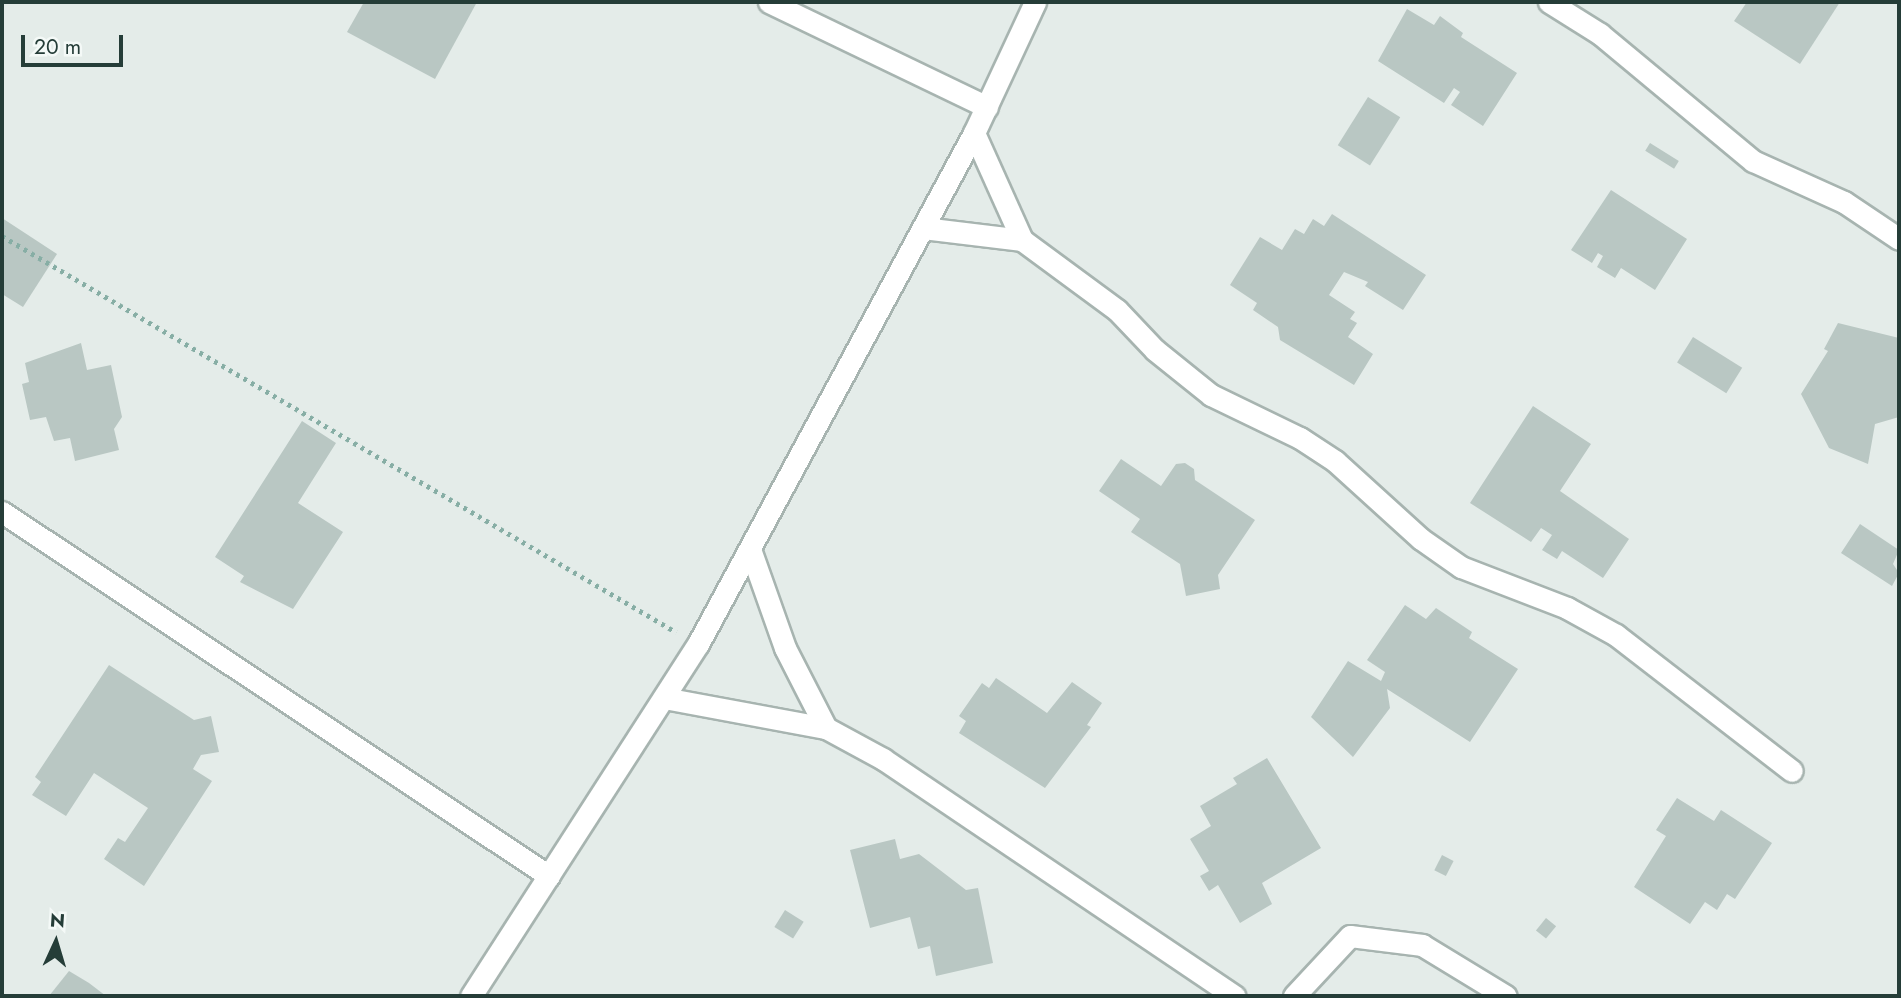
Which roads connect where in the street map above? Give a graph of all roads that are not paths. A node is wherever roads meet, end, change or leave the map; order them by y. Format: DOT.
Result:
graph roads {
  1 [pos="769,2"];
  2 [pos="1035,2"];
  3 [pos="1549,2"];
  4 [pos="987,107"];
  5 [pos="974,133"];
  6 [pos="923,228"];
  7 [pos="1899,239"];
  8 [pos="1022,240"];
  9 [pos="2,512"];
  10 [pos="750,549"];
  11 [pos="664,698"];
  12 [pos="827,728"];
  13 [pos="1792,771"];
  14 [pos="549,876"];
  15 [pos="471,996"];
  16 [pos="1235,996"];
  17 [pos="1293,996"];
  18 [pos="1506,996"];
  1 -- 4 [label="street"];
  2 -- 4 [label="street"];
  3 -- 7 [label="street"];
  4 -- 5 [label="street"];
  5 -- 6 [label="street"];
  5 -- 8 [label="street"];
  6 -- 8 [label="street"];
  6 -- 10 [label="street"];
  8 -- 13 [label="street"];
  9 -- 14 [label="street"];
  10 -- 11 [label="street"];
  10 -- 12 [label="street"];
  11 -- 12 [label="street"];
  11 -- 14 [label="street"];
  12 -- 16 [label="street"];
  14 -- 15 [label="street"];
  17 -- 18 [label="street"];
}
